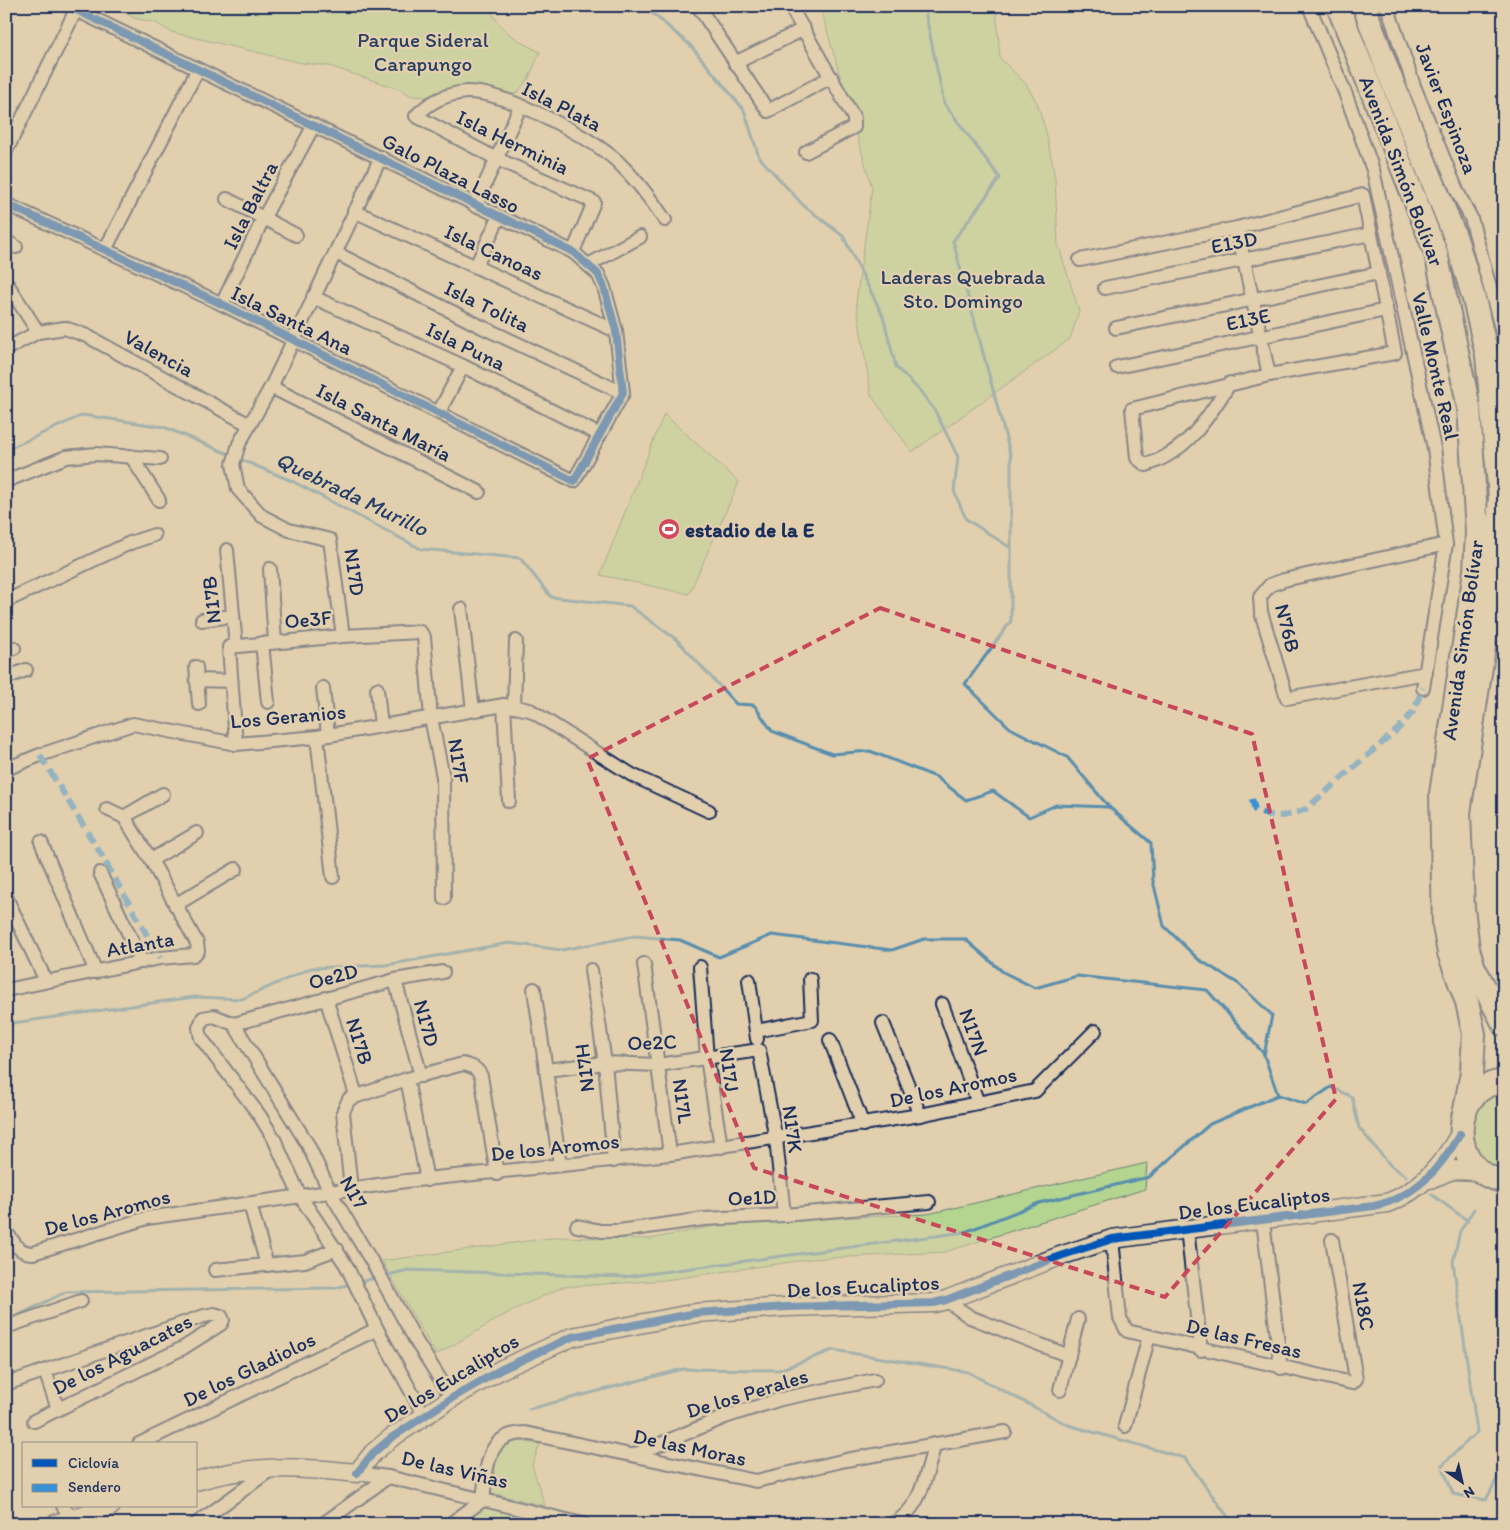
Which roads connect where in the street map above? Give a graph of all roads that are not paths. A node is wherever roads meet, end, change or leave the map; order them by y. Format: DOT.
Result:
graph roads {
  1 [pos="698,6"];
  2 [pos="790,6"];
  3 [pos="1309,6"];
  4 [pos="1338,6"];
  5 [pos="1364,6"];
  6 [pos="1386,6"];
  7 [pos="74,8"];
  8 [pos="804,29"];
  9 [pos="735,63"];
  10 [pos="198,69"];
  11 [pos="831,77"];
  12 [pos="520,107"];
  13 [pos="416,116"];
  14 [pos="314,125"];
  15 [pos="6,151"];
  16 [pos="806,152"];
  17 [pos="381,157"];
  18 [pos="497,159"];
  19 [pos="227,200"];
  20 [pos="6,204"];
  21 [pos="475,206"];
  22 [pos="354,211"];
  23 [pos="499,217"];
  24 [pos="263,219"];
  25 [pos="665,220"];
  26 [pos="1237,228"];
  27 [pos="1371,234"];
  28 [pos="296,235"];
  29 [pos="640,237"];
  30 [pos="105,250"];
  31 [pos="336,252"];
  32 [pos="573,252"];
  33 [pos="1080,260"];
  34 [pos="1244,260"];
  35 [pos="1393,264"];
  36 [pos="588,265"];
  37 [pos="476,266"];
  38 [pos="1379,274"];
  39 [pos="6,282"];
  40 [pos="1396,282"];
  41 [pos="1106,288"];
  42 [pos="313,297"];
  43 [pos="1253,299"];
  44 [pos="222,304"];
  45 [pos="1386,310"];
  46 [pos="1116,328"];
  47 [pos="616,331"];
  48 [pos="38,332"];
  49 [pos="1261,337"];
  50 [pos="293,340"];
  51 [pos="1504,340"];
  52 [pos="6,349"];
  53 [pos="463,366"];
  54 [pos="1117,367"];
  55 [pos="1269,375"];
  56 [pos="1230,384"];
  57 [pos="271,387"];
  58 [pos="622,393"];
  59 [pos="439,412"];
  60 [pos="248,424"];
  61 [pos="600,435"];
  62 [pos="130,456"];
  63 [pos="160,459"];
  64 [pos="6,481"];
  65 [pos="479,492"];
  66 [pos="159,500"];
  67 [pos="154,535"];
  68 [pos="1446,544"];
  69 [pos="227,550"];
  70 [pos="270,569"];
  71 [pos="6,602"];
  72 [pos="461,609"];
  73 [pos="233,616"];
  74 [pos="202,620"];
  75 [pos="420,632"];
  76 [pos="343,636"];
  77 [pos="516,640"];
  78 [pos="275,642"];
  79 [pos="262,643"];
  80 [pos="232,647"];
  81 [pos="196,666"];
  82 [pos="26,670"];
  83 [pos="1426,673"];
  84 [pos="6,678"];
  85 [pos="196,680"];
  86 [pos="231,681"];
  87 [pos="322,688"];
  88 [pos="377,688"];
  89 [pos="1423,688"];
  90 [pos="268,702"];
  91 [pos="199,704"];
  92 [pos="509,706"];
  93 [pos="473,710"];
  94 [pos="431,718"];
  95 [pos="381,726"];
  96 [pos="323,736"];
  97 [pos="236,744"];
  98 [pos="6,769"];
  99 [pos="163,794"];
  100 [pos="509,801"];
  101 [pos="107,809"];
  102 [pos="708,811"];
  103 [pos="124,817"];
  104 [pos="197,833"];
  105 [pos="41,842"];
  106 [pos="151,860"];
  107 [pos="236,869"];
  108 [pos="100,873"];
  109 [pos="333,877"];
  110 [pos="6,897"];
  111 [pos="444,898"];
  112 [pos="175,904"];
  113 [pos="142,962"];
  114 [pos="644,964"];
  115 [pos="700,967"];
  116 [pos="591,970"];
  117 [pos="96,972"];
  118 [pos="443,972"];
  119 [pos="810,979"];
  120 [pos="395,980"];
  121 [pos="749,980"];
  122 [pos="46,981"];
  123 [pos="534,989"];
  124 [pos="6,990"];
  125 [pos="326,998"];
  126 [pos="942,1004"];
  127 [pos="884,1022"];
  128 [pos="234,1024"];
  129 [pos="1504,1024"];
  130 [pos="756,1031"];
  131 [pos="1095,1031"];
  132 [pos="830,1040"];
  133 [pos="758,1050"];
  134 [pos="707,1058"];
  135 [pos="604,1063"];
  136 [pos="658,1065"];
  137 [pos="546,1070"];
  138 [pos="421,1076"];
  139 [pos="407,1079"];
  140 [pos="1504,1081"];
  141 [pos="356,1095"];
  142 [pos="978,1103"];
  143 [pos="1465,1110"];
  144 [pos="920,1115"];
  145 [pos="863,1125"];
  146 [pos="1460,1134"];
  147 [pos="776,1139"];
  148 [pos="721,1147"];
  149 [pos="670,1154"];
  150 [pos="614,1161"];
  151 [pos="560,1165"];
  152 [pos="497,1174"];
  153 [pos="426,1180"];
  154 [pos="1495,1180"];
  155 [pos="1425,1181"];
  156 [pos="351,1189"];
  157 [pos="330,1192"];
  158 [pos="300,1196"];
  159 [pos="929,1202"];
  160 [pos="250,1204"];
  161 [pos="784,1215"];
  162 [pos="1263,1221"];
  163 [pos="578,1226"];
  164 [pos="1187,1229"];
  165 [pos="6,1232"];
  166 [pos="1112,1239"];
  167 [pos="1332,1240"];
  168 [pos="337,1250"];
  169 [pos="267,1265"];
  170 [pos="215,1270"];
  171 [pos="946,1300"];
  172 [pos="81,1301"];
  173 [pos="1078,1319"];
  174 [pos="6,1326"];
  175 [pos="377,1329"];
  176 [pos="1148,1336"];
  177 [pos="1201,1350"];
  178 [pos="1069,1356"];
  179 [pos="1281,1368"];
  180 [pos="45,1371"];
  181 [pos="1356,1379"];
  182 [pos="875,1380"];
  183 [pos="6,1384"];
  184 [pos="1060,1390"];
  185 [pos="452,1398"];
  186 [pos="58,1409"];
  187 [pos="425,1416"];
  188 [pos="34,1422"];
  189 [pos="1125,1426"];
  190 [pos="1005,1432"];
  191 [pos="143,1442"];
  192 [pos="934,1444"];
  193 [pos="634,1455"];
  194 [pos="274,1467"];
  195 [pos="357,1473"];
  196 [pos="388,1476"];
  197 [pos="198,1480"];
  198 [pos="483,1500"];
  199 [pos="101,1508"];
  200 [pos="63,1516"];
  201 [pos="196,1524"];
  202 [pos="323,1524"];
  203 [pos="450,1524"];
  204 [pos="583,1524"];
  205 [pos="892,1524"];
  1 -- 9 [label="street"];
  2 -- 8 [label="street"];
  3 -- 35 [label="street, Valle Monte Real"];
  4 -- 143 [label="highway, Avenida Simón Bolívar"];
  5 -- 129 [label="highway, Avenida Simón Bolívar"];
  6 -- 51 [label="street, Javier Espinoza"];
  7 -- 10 [label="street, Galo Plaza Lasso"];
  7 -- 15 [label="street"];
  8 -- 9 [label="street"];
  8 -- 11 [label="street"];
  9 -- 11 [label="street"];
  10 -- 14 [label="street, Galo Plaza Lasso"];
  10 -- 30 [label="street"];
  11 -- 16 [label="street"];
  12 -- 13 [label="street, Isla Plata"];
  12 -- 18 [label="street"];
  12 -- 25 [label="street, Isla Plata"];
  13 -- 18 [label="street, Isla Herminia"];
  14 -- 17 [label="street, Galo Plaza Lasso"];
  14 -- 24 [label="street, Isla Baltra"];
  17 -- 21 [label="street, Galo Plaza Lasso"];
  17 -- 22 [label="street"];
  18 -- 21 [label="street"];
  18 -- 32 [label="street, Isla Herminia"];
  19 -- 24 [label="street"];
  20 -- 30 [label="street, Isla Santa Ana"];
  21 -- 23 [label="street, Galo Plaza Lasso"];
  22 -- 31 [label="street"];
  22 -- 37 [label="street, Isla Canoas"];
  23 -- 32 [label="street, Galo Plaza Lasso"];
  23 -- 37 [label="street"];
  24 -- 28 [label="street"];
  24 -- 44 [label="street, Isla Baltra"];
  26 -- 27 [label="street"];
  26 -- 33 [label="street"];
  26 -- 34 [label="street"];
  27 -- 34 [label="street, E13D"];
  27 -- 38 [label="street"];
  29 -- 36 [label="street"];
  30 -- 44 [label="street, Isla Santa Ana"];
  31 -- 42 [label="street"];
  31 -- 58 [label="street, Isla Tolita"];
  32 -- 36 [label="street, Galo Plaza Lasso"];
  34 -- 41 [label="street, E13D"];
  34 -- 43 [label="street"];
  35 -- 38 [label="street"];
  35 -- 40 [label="street, Valle Monte Real"];
  36 -- 47 [label="street, Galo Plaza Lasso"];
  37 -- 47 [label="street, Isla Canoas"];
  38 -- 40 [label="street"];
  38 -- 43 [label="street"];
  38 -- 45 [label="street"];
  39 -- 48 [label="street"];
  40 -- 68 [label="street, Valle Monte Real"];
  42 -- 50 [label="street"];
  42 -- 53 [label="street, Isla Puna"];
  43 -- 46 [label="street"];
  43 -- 49 [label="street"];
  44 -- 50 [label="street, Isla Santa Ana"];
  45 -- 49 [label="street, E13E"];
  45 -- 55 [label="street"];
  47 -- 58 [label="street, Galo Plaza Lasso"];
  48 -- 52 [label="street, Valencia"];
  48 -- 60 [label="street, Valencia"];
  49 -- 54 [label="street, E13E"];
  49 -- 55 [label="street"];
  50 -- 57 [label="street"];
  50 -- 59 [label="street, Isla Santa Ana"];
  53 -- 59 [label="street"];
  53 -- 61 [label="street, Isla Puna"];
  55 -- 56 [label="street"];
  56 -- 56 [label="street"];
  57 -- 60 [label="street"];
  57 -- 65 [label="street, Isla Santa María"];
  58 -- 61 [label="street"];
  59 -- 61 [label="street, Isla Santa Ana"];
  60 -- 76 [label="street, N17D"];
  62 -- 63 [label="street"];
  62 -- 64 [label="street"];
  62 -- 66 [label="street"];
  67 -- 71 [label="street"];
  68 -- 83 [label="street, Valle Monte Real"];
  68 -- 83 [label="street, N76B"];
  69 -- 73 [label="street, N17B"];
  70 -- 78 [label="street"];
  72 -- 93 [label="street"];
  73 -- 74 [label="street"];
  73 -- 80 [label="street, N17B"];
  75 -- 76 [label="street, Oe3F"];
  75 -- 94 [label="street, N17F"];
  76 -- 78 [label="street, Oe3F"];
  77 -- 92 [label="street"];
  78 -- 79 [label="street, Oe3F"];
  79 -- 80 [label="street, Oe3F"];
  79 -- 90 [label="street"];
  80 -- 86 [label="street, N17B"];
  81 -- 85 [label="street"];
  82 -- 84 [label="street"];
  83 -- 89 [label="street, Valle Monte Real"];
  85 -- 86 [label="street"];
  85 -- 91 [label="street"];
  86 -- 97 [label="street, N17B"];
  87 -- 96 [label="street"];
  88 -- 95 [label="street"];
  92 -- 93 [label="street, Los Geranios"];
  92 -- 100 [label="street"];
  92 -- 102 [label="street"];
  93 -- 94 [label="street, Los Geranios"];
  94 -- 95 [label="street, Los Geranios"];
  94 -- 111 [label="street, N17F"];
  95 -- 96 [label="street, Los Geranios"];
  96 -- 97 [label="street, Los Geranios"];
  96 -- 109 [label="street"];
  97 -- 98 [label="street, Los Geranios"];
  99 -- 103 [label="street"];
  101 -- 103 [label="street"];
  103 -- 106 [label="street, Atlanta"];
  104 -- 106 [label="street"];
  105 -- 117 [label="street"];
  106 -- 112 [label="street, Atlanta"];
  107 -- 112 [label="street"];
  108 -- 113 [label="street"];
  110 -- 122 [label="street"];
  112 -- 113 [label="street, Atlanta"];
  113 -- 117 [label="street, Atlanta"];
  114 -- 136 [label="street, N17L"];
  115 -- 134 [label="street, N17J"];
  116 -- 135 [label="street, N17H"];
  117 -- 122 [label="street, Atlanta"];
  118 -- 120 [label="street, Oe2D"];
  119 -- 130 [label="street"];
  120 -- 125 [label="street, Oe2D"];
  120 -- 138 [label="street, N17D"];
  121 -- 130 [label="street, N17K"];
  122 -- 124 [label="street, Atlanta"];
  123 -- 137 [label="street"];
  125 -- 128 [label="street, Oe2D"];
  125 -- 141 [label="street, N17B"];
  126 -- 142 [label="street, N17N"];
  127 -- 144 [label="street"];
  128 -- 157 [label="street, N17"];
  128 -- 158 [label="street"];
  130 -- 133 [label="street, N17K"];
  131 -- 142 [label="street, De los Aromos"];
  132 -- 145 [label="street"];
  133 -- 134 [label="street, Oe2C"];
  133 -- 147 [label="street, N17K"];
  134 -- 136 [label="street, Oe2C"];
  134 -- 148 [label="street, N17J"];
  135 -- 136 [label="street, Oe2C"];
  135 -- 137 [label="street, Oe2C"];
  135 -- 150 [label="street, N17H"];
  136 -- 149 [label="street, N17L"];
  137 -- 151 [label="street"];
  138 -- 139 [label="street"];
  138 -- 152 [label="street"];
  139 -- 141 [label="street"];
  139 -- 153 [label="street"];
  140 -- 143 [label="highway, Avenida Simón Bolívar"];
  141 -- 156 [label="street"];
  142 -- 144 [label="street, De los Aromos"];
  143 -- 146 [label="highway, Avenida Simón Bolívar"];
  144 -- 145 [label="street, De los Aromos"];
  145 -- 147 [label="street, De los Aromos"];
  146 -- 154 [label="highway"];
  146 -- 155 [label="street, De los Eucaliptos"];
  147 -- 148 [label="street, De los Aromos"];
  147 -- 161 [label="street, N17K"];
  148 -- 149 [label="street, De los Aromos"];
  149 -- 150 [label="street, De los Aromos"];
  150 -- 151 [label="street, De los Aromos"];
  151 -- 152 [label="street, De los Aromos"];
  152 -- 153 [label="street, De los Aromos"];
  153 -- 156 [label="street, De los Aromos"];
  154 -- 155 [label="street, De los Eucaliptos"];
  155 -- 162 [label="street, De los Eucaliptos"];
  156 -- 157 [label="street, De los Aromos"];
  157 -- 158 [label="street, De los Aromos"];
  157 -- 185 [label="street, N17"];
  158 -- 160 [label="street, De los Aromos"];
  158 -- 168 [label="street"];
  159 -- 161 [label="street, Oe1D"];
  160 -- 165 [label="street, De los Aromos"];
  160 -- 169 [label="street"];
  161 -- 163 [label="street, Oe1D"];
  162 -- 164 [label="street, De los Eucaliptos"];
  162 -- 179 [label="street"];
  164 -- 166 [label="street, De los Eucaliptos"];
  164 -- 177 [label="street"];
  166 -- 171 [label="street, De los Eucaliptos"];
  166 -- 176 [label="street, De las Fresas"];
  167 -- 181 [label="street, N18C"];
  168 -- 169 [label="street"];
  168 -- 175 [label="street"];
  169 -- 170 [label="street"];
  171 -- 178 [label="street"];
  171 -- 185 [label="street, De los Eucaliptos"];
  172 -- 174 [label="street"];
  173 -- 178 [label="street"];
  175 -- 187 [label="street"];
  175 -- 191 [label="street, De los Gladiolos"];
  176 -- 177 [label="street, De las Fresas"];
  176 -- 189 [label="street"];
  177 -- 179 [label="street, De las Fresas"];
  178 -- 184 [label="street"];
  179 -- 181 [label="street, De las Fresas"];
  180 -- 183 [label="street"];
  180 -- 186 [label="street"];
  180 -- 186 [label="street, De los Aguacates"];
  182 -- 193 [label="street, De los Perales"];
  185 -- 187 [label="street, De los Eucaliptos"];
  186 -- 188 [label="street, De los Aguacates"];
  187 -- 195 [label="street, De los Eucaliptos"];
  190 -- 192 [label="street, De las Moras"];
  192 -- 193 [label="street, De las Moras"];
  192 -- 205 [label="street"];
  193 -- 198 [label="street, De las Moras"];
  194 -- 195 [label="street, De las Viñas"];
  194 -- 197 [label="street, De las Viñas"];
  194 -- 201 [label="street"];
  195 -- 196 [label="street, De las Viñas"];
  196 -- 198 [label="street, De las Viñas"];
  196 -- 202 [label="street"];
  198 -- 203 [label="street"];
  198 -- 204 [label="street, De las Viñas"];
  199 -- 200 [label="street"];
}
